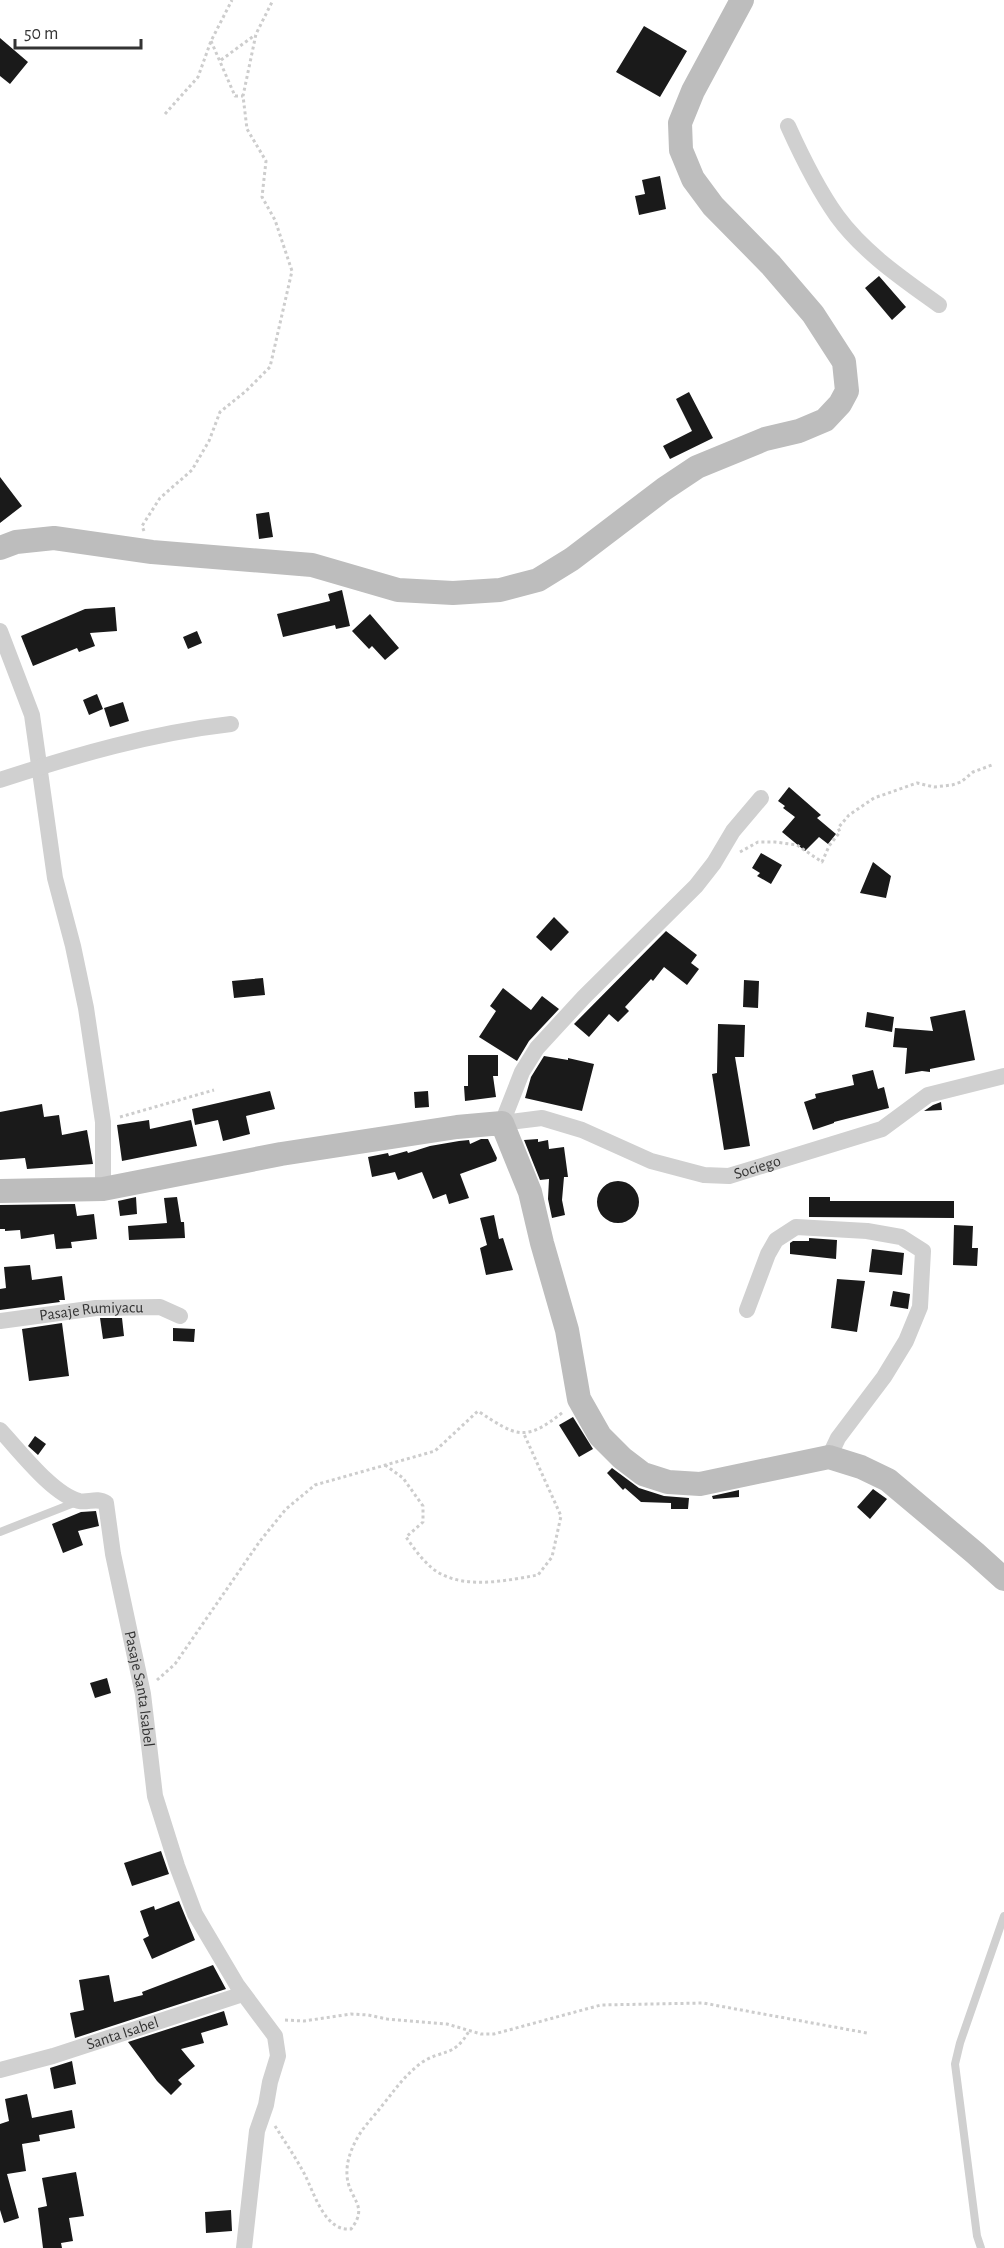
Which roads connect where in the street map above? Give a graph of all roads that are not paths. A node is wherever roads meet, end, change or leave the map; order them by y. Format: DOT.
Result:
graph roads {
  1 [pos="742,0"];
  2 [pos="789,126"];
  3 [pos="939,305"];
  4 [pos="0,548"];
  5 [pos="0,631"];
  6 [pos="231,724"];
  7 [pos="40,766"];
  8 [pos="0,780"];
  9 [pos="762,798"];
  10 [pos="1004,1076"];
  11 [pos="502,1123"];
  12 [pos="103,1189"];
  13 [pos="0,1191"];
  14 [pos="747,1310"];
  15 [pos="180,1316"];
  16 [pos="0,1321"];
  17 [pos="0,1430"];
  18 [pos="829,1456"];
  19 [pos="80,1501"];
  20 [pos="0,1532"];
  21 [pos="1004,1579"];
  22 [pos="1004,1916"];
  23 [pos="243,1994"];
  24 [pos="0,2070"];
  25 [pos="244,2248"];
  26 [pos="981,2248"];
  1 -- 4 [label="main road"];
  2 -- 3 [label="street"];
  5 -- 7 [label="street"];
  6 -- 7 [label="street"];
  7 -- 8 [label="street"];
  7 -- 12 [label="street"];
  9 -- 11 [label="street"];
  10 -- 11 [label="street, Sociego"];
  11 -- 12 [label="main road"];
  11 -- 18 [label="main road"];
  12 -- 13 [label="main road"];
  14 -- 18 [label="street"];
  15 -- 16 [label="street, Pasaje Rumiyacu"];
  17 -- 19 [label="street, Pasaje Santa Isabel"];
  18 -- 21 [label="main road"];
  19 -- 20 [label="lane"];
  19 -- 23 [label="street, Pasaje Santa Isabel"];
  22 -- 26 [label="lane"];
  23 -- 24 [label="street, Santa Isabel"];
  23 -- 25 [label="street, Pasaje Santa Isabel"];
}
